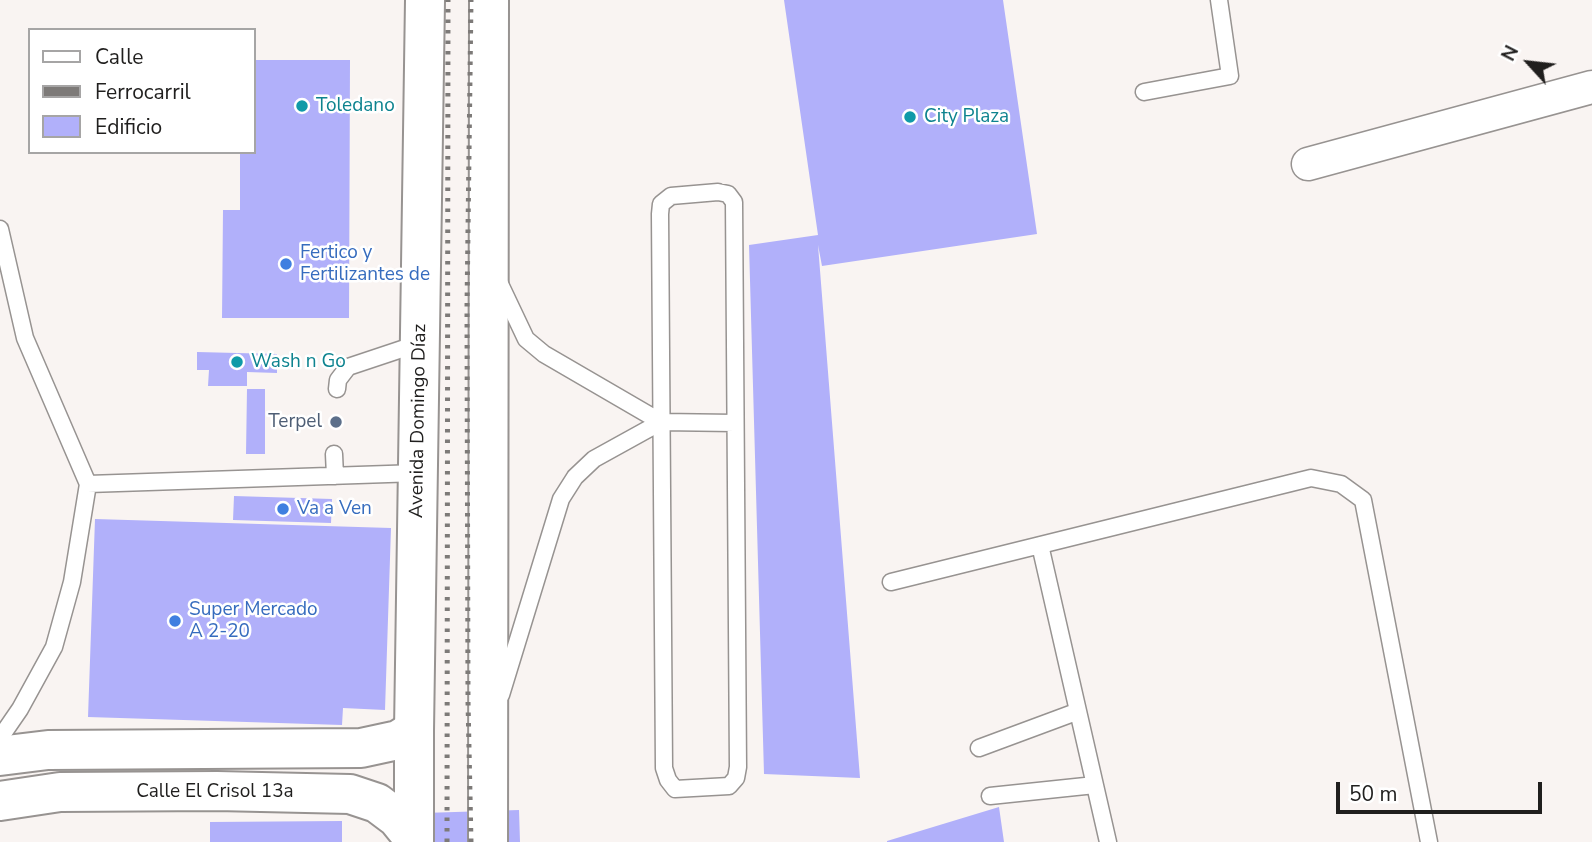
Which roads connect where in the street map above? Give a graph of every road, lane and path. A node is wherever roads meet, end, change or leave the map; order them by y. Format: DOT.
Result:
graph roads {
  1 [pos="425,0"];
  2 [pos="489,0"];
  3 [pos="1219,0"];
  4 [pos="1592,87"];
  5 [pos="1144,92"];
  6 [pos="1308,164"];
  7 [pos="0,229"];
  8 [pos="489,260"];
  9 [pos="420,342"];
  10 [pos="337,389"];
  11 [pos="662,422"];
  12 [pos="735,424"];
  13 [pos="334,454"];
  14 [pos="418,474"];
  15 [pos="335,476"];
  16 [pos="88,484"];
  17 [pos="1040,545"];
  18 [pos="891,582"];
  19 [pos="1076,712"];
  20 [pos="414,730"];
  21 [pos="488,737"];
  22 [pos="0,738"];
  23 [pos="979,748"];
  24 [pos="216,749"];
  25 [pos="0,756"];
  26 [pos="1095,785"];
  27 [pos="217,791"];
  28 [pos="990,796"];
  29 [pos="0,801"];
  30 [pos="414,841"];
  31 [pos="488,842"];
  32 [pos="1108,842"];
  33 [pos="1429,842"];
  1 -- 9 [label="main road, Avenida Domingo Díaz"];
  2 -- 8 [label="main road"];
  3 -- 5 [label="lane"];
  4 -- 6 [label="street"];
  7 -- 16 [label="lane"];
  8 -- 11 [label="lane"];
  8 -- 21 [label="main road"];
  9 -- 10 [label="lane"];
  9 -- 14 [label="main road, Avenida Domingo Díaz"];
  11 -- 12 [label="lane"];
  11 -- 12 [label="lane"];
  11 -- 12 [label="lane"];
  11 -- 21 [label="lane"];
  13 -- 15 [label="lane"];
  14 -- 15 [label="lane"];
  14 -- 20 [label="main road, Avenida Domingo Díaz"];
  15 -- 16 [label="lane"];
  16 -- 22 [label="lane"];
  17 -- 18 [label="lane"];
  17 -- 19 [label="lane"];
  17 -- 33 [label="lane"];
  19 -- 23 [label="lane"];
  19 -- 26 [label="lane"];
  20 -- 24 [label="main road"];
  20 -- 30 [label="main road, Avenida Domingo Díaz"];
  21 -- 31 [label="main road"];
  24 -- 25 [label="main road"];
  24 -- 27 [label="main road"];
  26 -- 28 [label="lane"];
  26 -- 32 [label="lane"];
  27 -- 29 [label="main road, Calle El Crisol 13a"];
  27 -- 30 [label="main road, Calle El Crisol 13a"];
}
